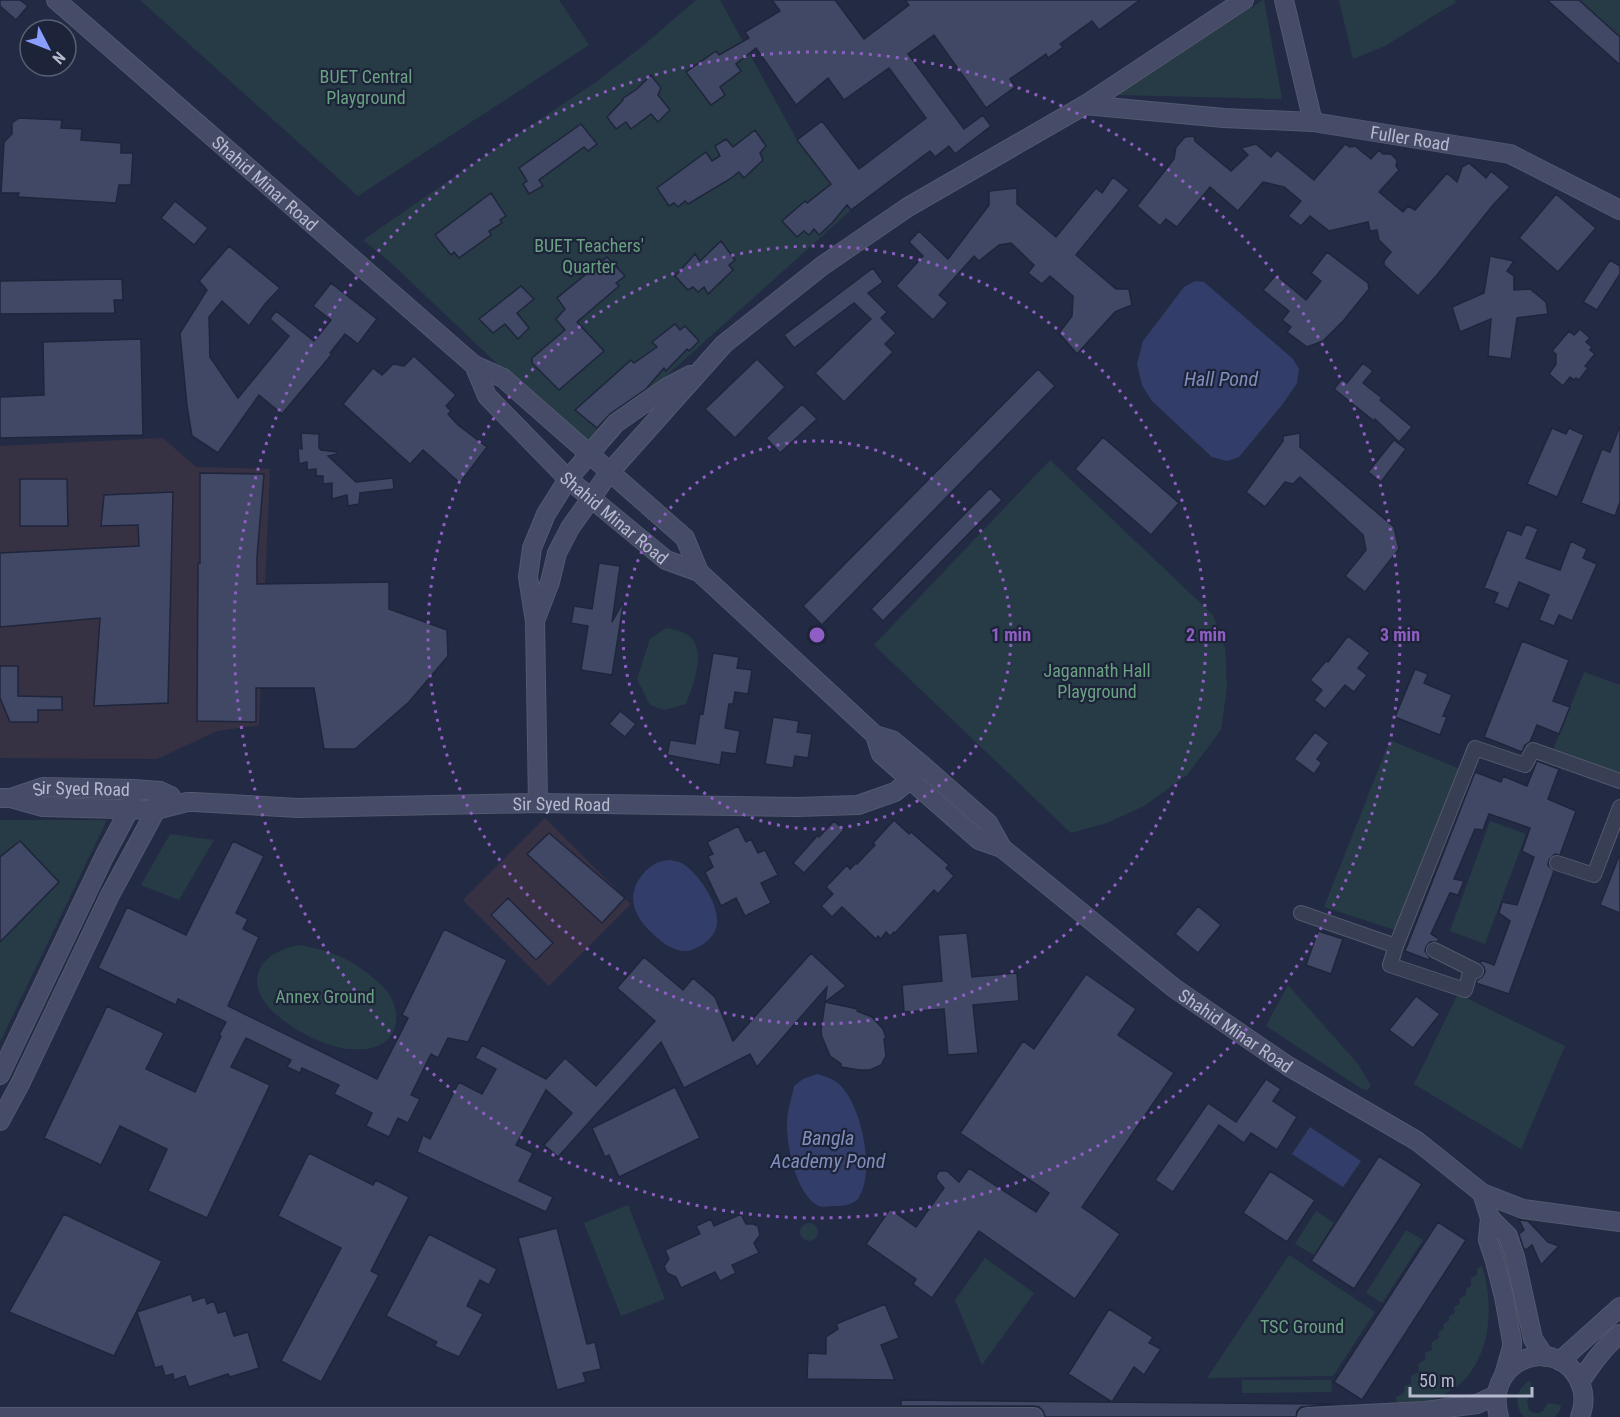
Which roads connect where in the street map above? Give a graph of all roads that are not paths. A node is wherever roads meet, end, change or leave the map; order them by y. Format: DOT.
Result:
graph roads {
  1 [pos="56,0"];
  2 [pos="1244,0"];
  3 [pos="1284,0"];
  4 [pos="1085,105"];
  5 [pos="1313,122"];
  6 [pos="1620,210"];
  7 [pos="474,365"];
  8 [pos="699,370"];
  9 [pos="588,454"];
  10 [pos="609,473"];
  11 [pos="568,479"];
  12 [pos="591,498"];
  13 [pos="699,572"];
  14 [pos="535,621"];
  15 [pos="875,735"];
  16 [pos="922,765"];
  17 [pos="910,780"];
  18 [pos="1620,781"];
  19 [pos="134,789"];
  20 [pos="160,791"];
  21 [pos="6,798"];
  22 [pos="187,802"];
  23 [pos="538,803"];
  24 [pos="1620,807"];
  25 [pos="129,810"];
  26 [pos="156,810"];
  27 [pos="1615,831"];
  28 [pos="1002,848"];
  29 [pos="1557,863"];
  30 [pos="1301,913"];
  31 [pos="1402,940"];
  32 [pos="1434,950"];
  33 [pos="0,1075"];
  34 [pos="0,1121"];
  35 [pos="1482,1193"];
  36 [pos="1490,1218"];
  37 [pos="1620,1222"];
  38 [pos="1620,1306"];
  39 [pos="1620,1334"];
  40 [pos="1552,1359"];
  41 [pos="1504,1375"];
  42 [pos="1580,1382"];
  43 [pos="1496,1395"];
  44 [pos="1582,1409"];
  45 [pos="1367,1415"];
  46 [pos="0,1417"];
  47 [pos="610,1417"];
  48 [pos="777,1417"];
  49 [pos="1034,1417"];
  50 [pos="1307,1417"];
  51 [pos="1499,1417"];
  52 [pos="1594,1417"];
  1 -- 7 [label="main road, Shahid Minar Road"];
  2 -- 4 [label="main road"];
  3 -- 5 [label="main road"];
  4 -- 5 [label="main road, Fuller Road"];
  4 -- 8 [label="main road"];
  5 -- 6 [label="main road, Fuller Road"];
  7 -- 9 [label="main road, Shahid Minar Road"];
  7 -- 11 [label="main road, Shahid Minar Road"];
  8 -- 9 [label="main road"];
  8 -- 10 [label="main road"];
  9 -- 10 [label="main road, Shahid Minar Road"];
  9 -- 11 [label="main road"];
  10 -- 12 [label="main road"];
  10 -- 13 [label="main road, Shahid Minar Road"];
  11 -- 12 [label="main road, Shahid Minar Road"];
  11 -- 14 [label="main road"];
  12 -- 13 [label="main road, Shahid Minar Road"];
  12 -- 14 [label="main road"];
  13 -- 15 [label="main road, Shahid Minar Road"];
  14 -- 23 [label="main road"];
  15 -- 16 [label="main road, Shahid Minar Road"];
  15 -- 17 [label="main road, Shahid Minar Road"];
  16 -- 17 [label="main road, Sir Syed Road"];
  16 -- 28 [label="main road, Shahid Minar Road"];
  17 -- 23 [label="main road, Sir Syed Road"];
  17 -- 28 [label="main road, Shahid Minar Road"];
  18 -- 31 [label="street"];
  19 -- 20 [label="main road, Sir Syed Road"];
  19 -- 21 [label="main road, Sir Syed Road"];
  19 -- 25 [label="main road"];
  20 -- 22 [label="main road, Sir Syed Road"];
  20 -- 26 [label="main road"];
  21 -- 25 [label="main road, Sir Syed Road"];
  22 -- 23 [label="main road, Sir Syed Road"];
  22 -- 26 [label="main road, Sir Syed Road"];
  24 -- 27 [label="street"];
  25 -- 26 [label="main road, Sir Syed Road"];
  25 -- 33 [label="main road"];
  26 -- 34 [label="main road"];
  27 -- 29 [label="street"];
  28 -- 35 [label="main road, Shahid Minar Road"];
  30 -- 31 [label="street"];
  31 -- 32 [label="street"];
  35 -- 36 [label="main road"];
  35 -- 37 [label="main road, Shahid Minar Road"];
  36 -- 40 [label="main road"];
  36 -- 41 [label="main road"];
  38 -- 40 [label="main road"];
  39 -- 42 [label="main road"];
  40 -- 41 [label="main road"];
  40 -- 42 [label="main road"];
  41 -- 43 [label="main road"];
  42 -- 44 [label="main road"];
  43 -- 45 [label="main road"];
  43 -- 51 [label="main road"];
  44 -- 52 [label="main road"];
  45 -- 50 [label="main road"];
  46 -- 47 [label="main road"];
  47 -- 48 [label="main road"];
  48 -- 49 [label="main road"];
}
